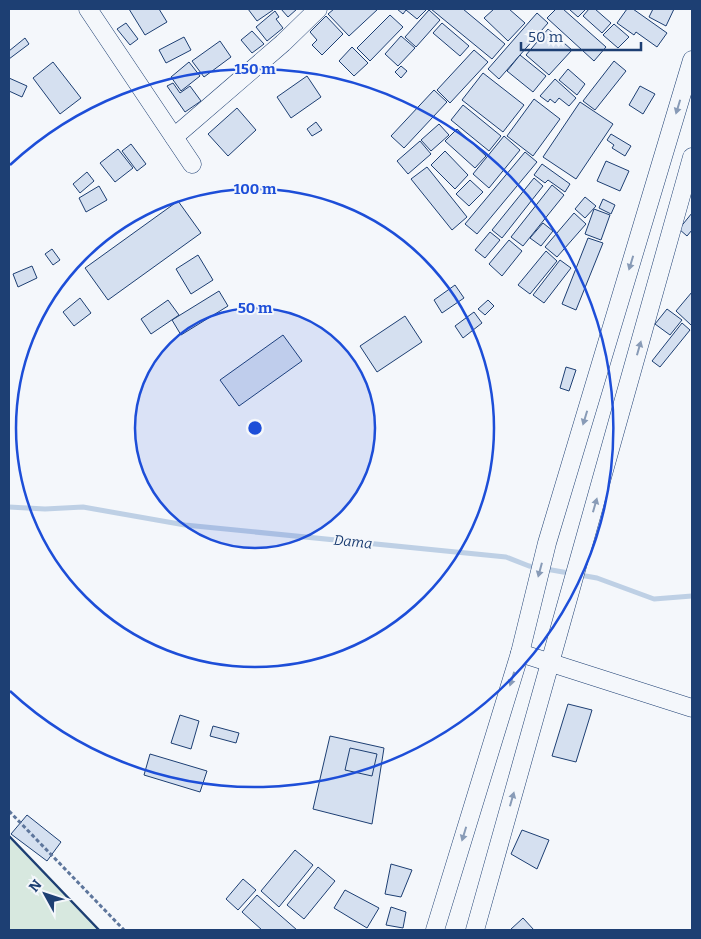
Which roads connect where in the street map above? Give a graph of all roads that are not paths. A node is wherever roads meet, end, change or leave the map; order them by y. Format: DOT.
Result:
graph roads {
  1 [pos="88,9"];
  2 [pos="318,9"];
  3 [pos="692,60"];
  4 [pos="174,137"];
  5 [pos="692,157"];
  6 [pos="192,164"];
  7 [pos="520,653"];
  8 [pos="550,662"];
  9 [pos="692,708"];
  10 [pos="435,930"];
  11 [pos="475,930"];
  1 -- 4 [label="street"];
  2 -- 4 [label="street"];
  3 -- 7 [label="street, one-way"];
  4 -- 6 [label="street"];
  8 -- 5 [label="street, one-way"];
  7 -- 8 [label="street"];
  7 -- 10 [label="street, one-way"];
  8 -- 9 [label="street"];
  11 -- 8 [label="street, one-way"];
}
